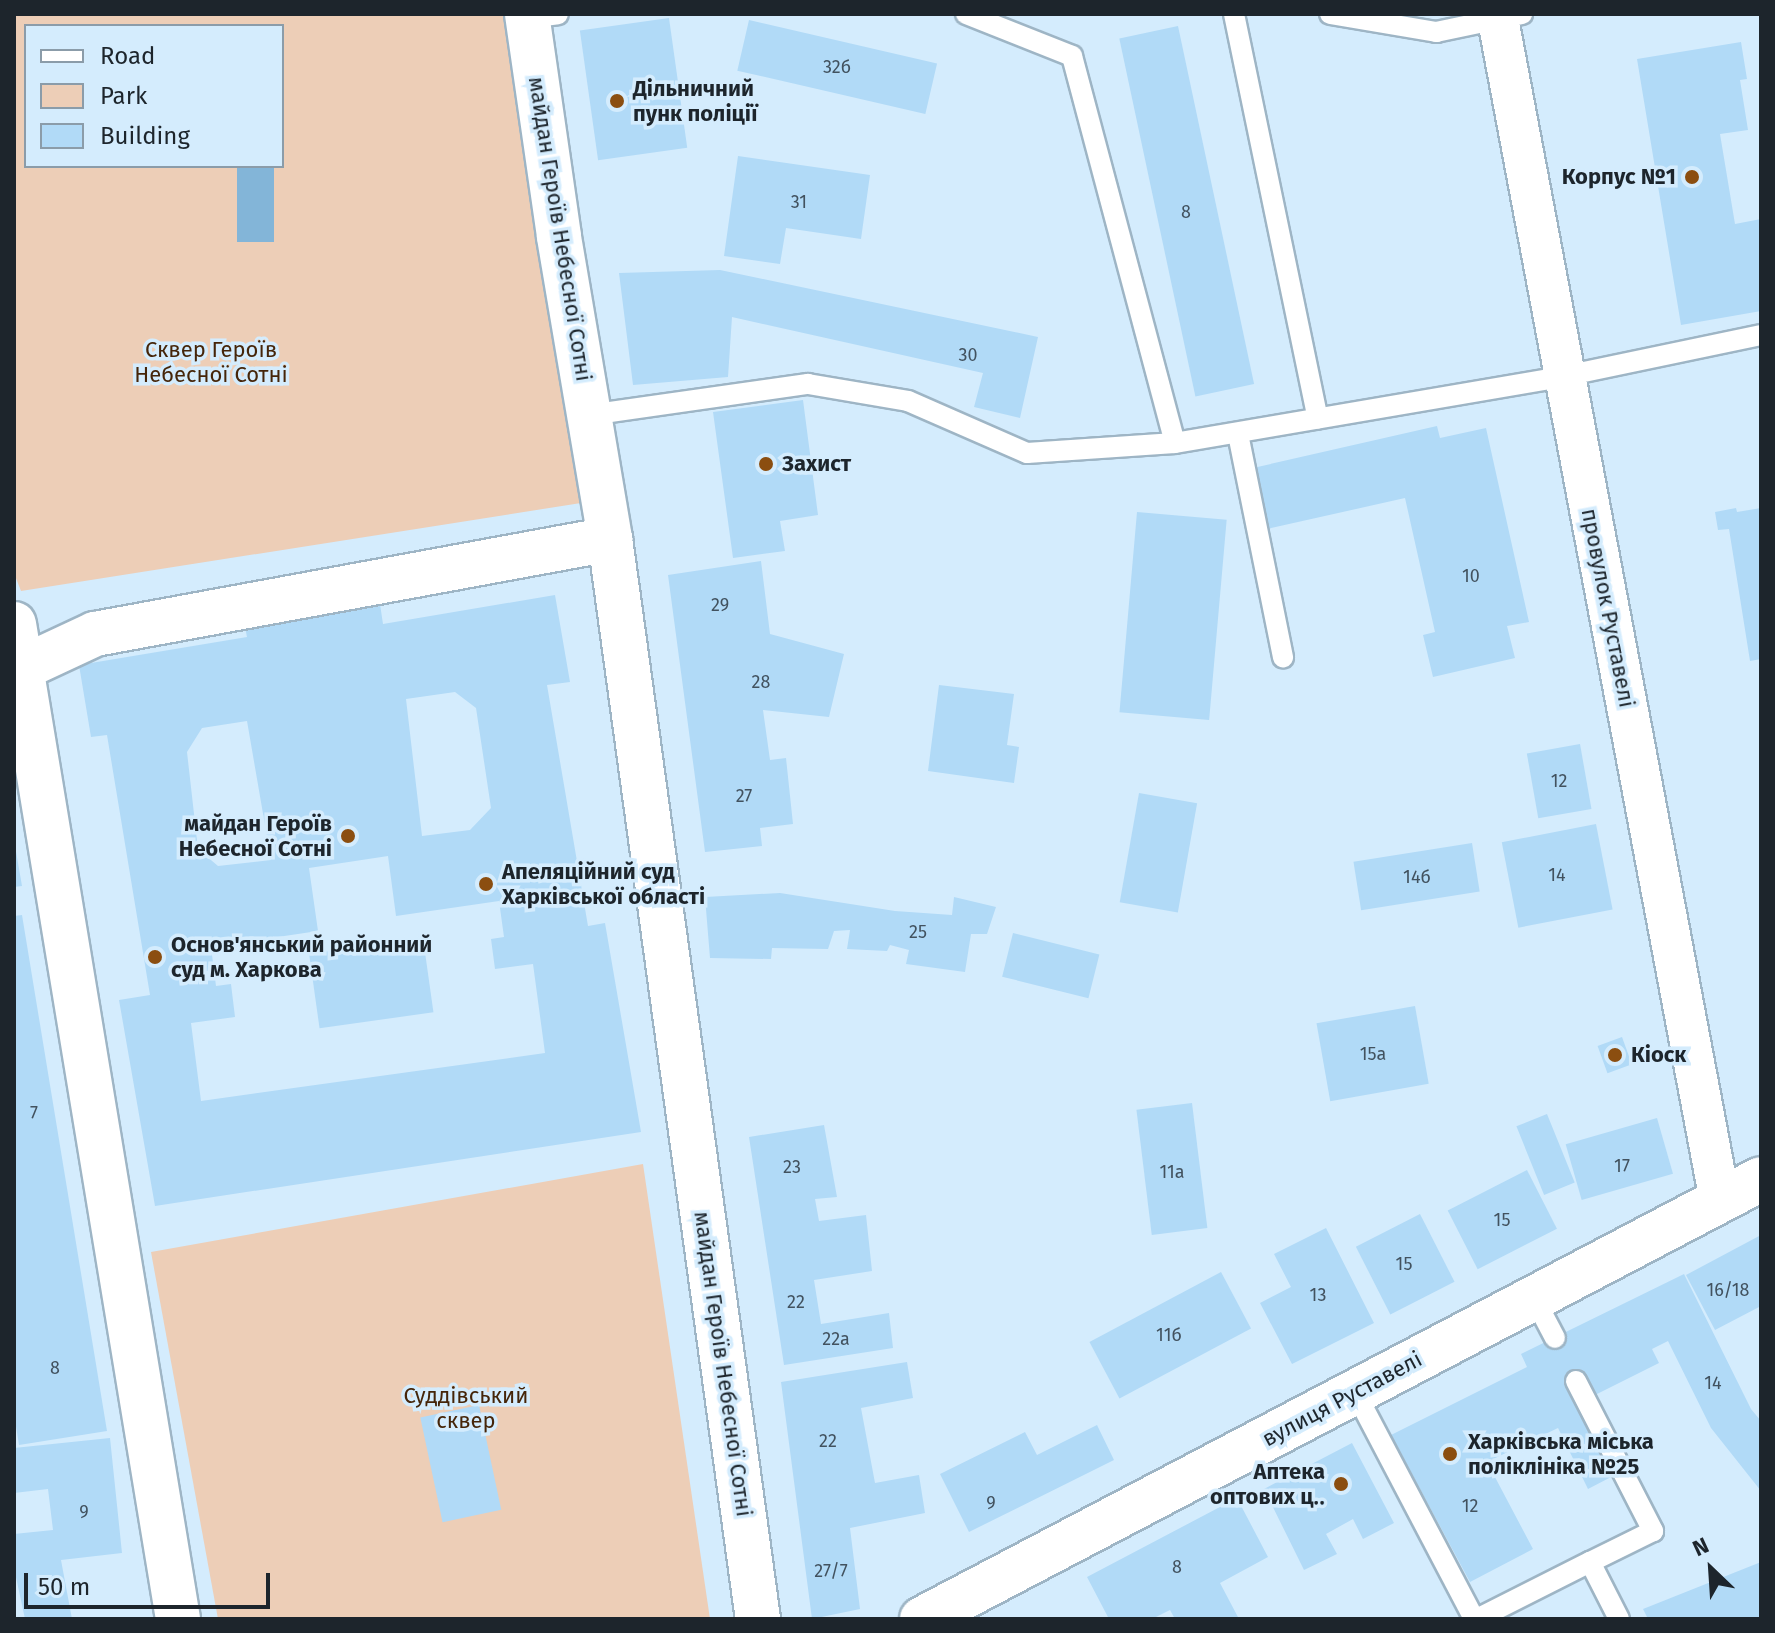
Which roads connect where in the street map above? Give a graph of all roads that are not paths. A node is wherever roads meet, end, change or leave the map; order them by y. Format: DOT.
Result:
graph roads {
  1 [pos="966,14"];
  2 [pos="1234,14"];
  3 [pos="1330,14"];
  4 [pos="537,15"];
  5 [pos="1505,17"];
  6 [pos="1761,335"];
  7 [pos="1565,376"];
  8 [pos="589,415"];
  9 [pos="1318,418"];
  10 [pos="1238,434"];
  11 [pos="1175,443"];
  12 [pos="610,539"];
  13 [pos="14,624"];
  14 [pos="1283,658"];
  15 [pos="18,670"];
  16 [pos="1761,1179"];
  17 [pos="1720,1201"];
  18 [pos="1534,1298"];
  19 [pos="1555,1338"];
  20 [pos="1576,1381"];
  21 [pos="1355,1392"];
  22 [pos="1590,1562"];
  23 [pos="178,1619"];
  24 [pos="758,1619"];
  25 [pos="922,1619"];
  26 [pos="1476,1619"];
  27 [pos="1619,1619"];
  1 -- 11 [label="lane"];
  2 -- 9 [label="lane"];
  3 -- 5 [label="lane"];
  4 -- 8 [label="main road, майдан Героїв Небесної Сотні"];
  5 -- 7 [label="street, провулок Руставелі"];
  6 -- 7 [label="lane"];
  7 -- 9 [label="lane"];
  7 -- 17 [label="street, провулок Руставелі"];
  8 -- 11 [label="lane"];
  8 -- 12 [label="main road, майдан Героїв Небесної Сотні"];
  9 -- 10 [label="lane"];
  10 -- 11 [label="lane"];
  10 -- 14 [label="lane"];
  12 -- 15 [label="main road"];
  12 -- 24 [label="main road, майдан Героїв Небесної Сотні"];
  13 -- 15 [label="main road"];
  15 -- 23 [label="main road"];
  16 -- 17 [label="main road, вулиця Руставелі"];
  17 -- 18 [label="main road, вулиця Руставелі"];
  18 -- 19 [label="lane"];
  18 -- 21 [label="main road, вулиця Руставелі"];
  20 -- 22 [label="lane"];
  21 -- 25 [label="main road, вулиця Руставелі"];
  21 -- 26 [label="lane"];
  22 -- 26 [label="lane"];
  22 -- 27 [label="lane"];
}
